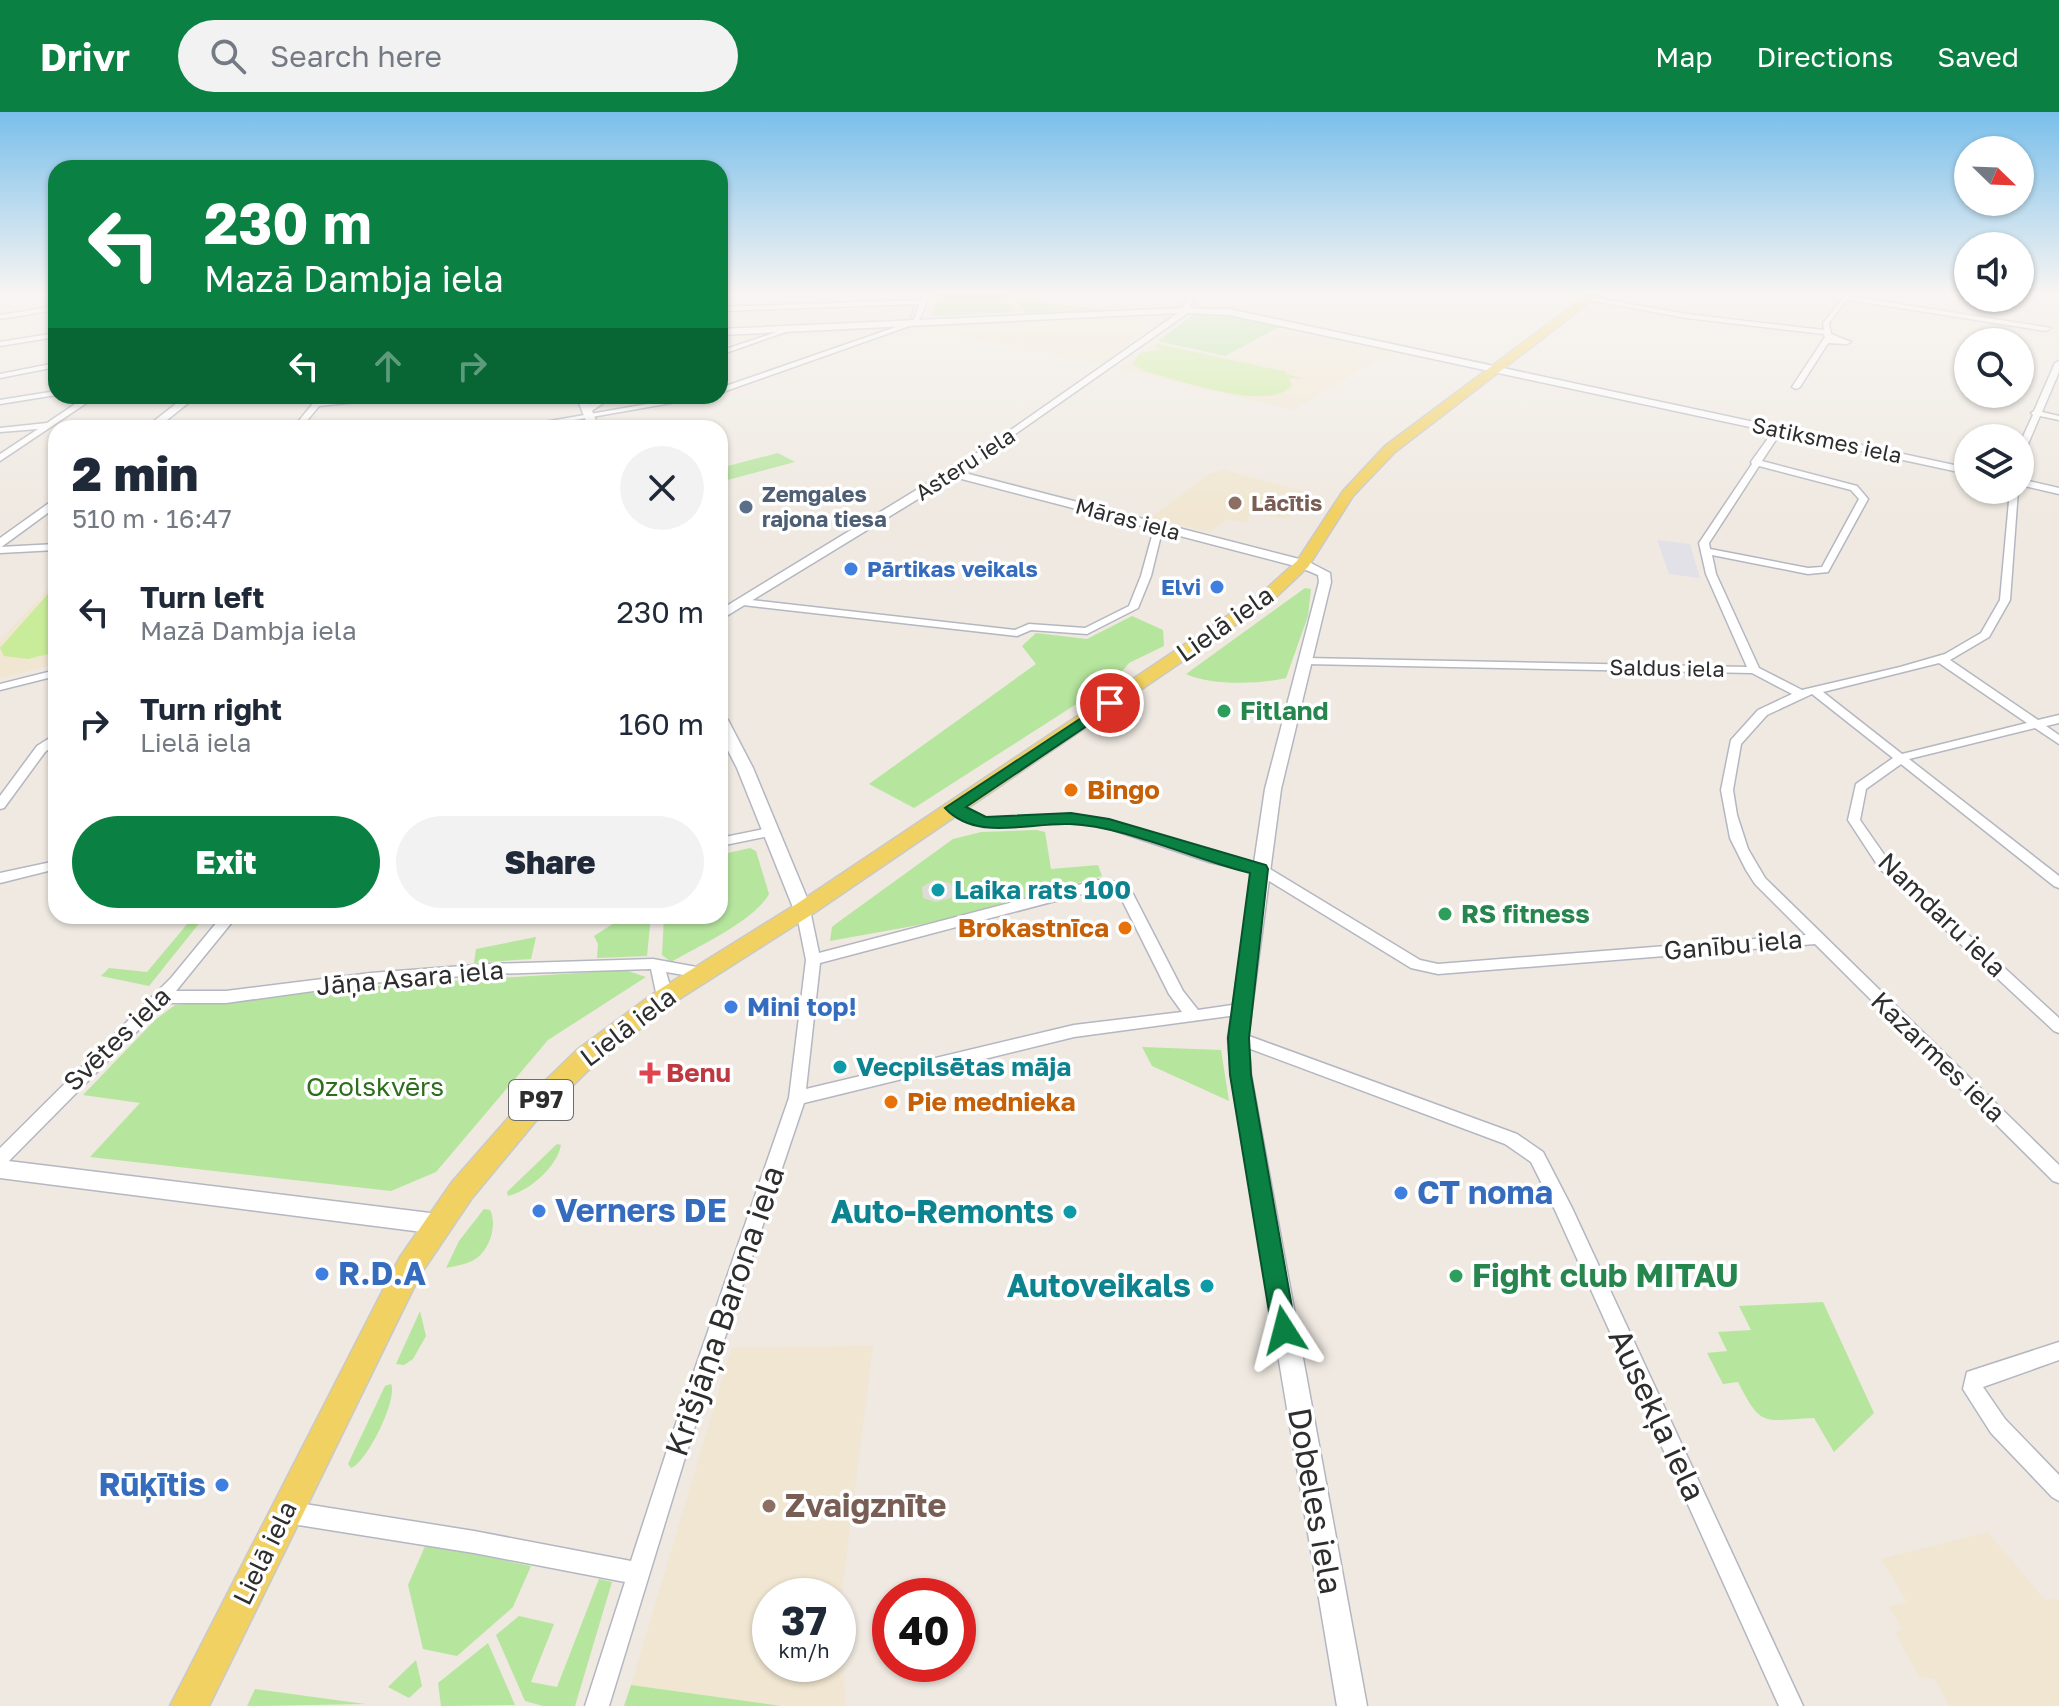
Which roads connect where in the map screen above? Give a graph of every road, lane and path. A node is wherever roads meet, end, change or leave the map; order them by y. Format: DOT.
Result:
graph roads {
  1 [pos="790,366"];
  2 [pos="1106,366"];
  3 [pos="1491,366"];
  4 [pos="1808,366"];
  5 [pos="2057,366"];
  6 [pos="48,367"];
  7 [pos="1498,368"];
  8 [pos="0,376"];
  9 [pos="1796,387"];
  10 [pos="728,388"];
  11 [pos="48,394"];
  12 [pos="0,402"];
  13 [pos="80,404"];
  14 [pos="181,404"];
  15 [pos="317,404"];
  16 [pos="585,404"];
  17 [pos="600,404"];
  18 [pos="651,404"];
  19 [pos="589,413"];
  20 [pos="2035,413"];
  21 [pos="2059,418"];
  22 [pos="56,420"];
  23 [pos="160,420"];
  24 [pos="304,420"];
  25 [pos="554,420"];
  26 [pos="591,420"];
  27 [pos="2031,424"];
  28 [pos="48,425"];
  29 [pos="48,426"];
  30 [pos="1779,429"];
  31 [pos="0,430"];
  32 [pos="0,458"];
  33 [pos="1755,462"];
  34 [pos="1954,468"];
  35 [pos="953,473"];
  36 [pos="2034,485"];
  37 [pos="2059,491"];
  38 [pos="2013,504"];
  39 [pos="48,508"];
  40 [pos="1158,527"];
  41 [pos="0,547"];
  42 [pos="48,547"];
  43 [pos="1705,551"];
  44 [pos="1303,564"];
  45 [pos="743,602"];
  46 [pos="728,611"];
  47 [pos="1940,658"];
  48 [pos="1306,661"];
  49 [pos="1754,670"];
  50 [pos="48,675"];
  51 [pos="0,687"];
  52 [pos="1814,690"];
  53 [pos="1799,693"];
  54 [pos="2059,719"];
  55 [pos="2037,724"];
  56 [pos="2059,740"];
  57 [pos="728,742"];
  58 [pos="48,744"];
  59 [pos="1903,757"];
  60 [pos="0,805"];
  61 [pos="954,808"];
  62 [pos="769,832"];
  63 [pos="728,840"];
  64 [pos="48,867"];
  65 [pos="1260,869"];
  66 [pos="0,878"];
  67 [pos="2059,883"];
  68 [pos="803,910"];
  69 [pos="223,924"];
  70 [pos="1816,939"];
  71 [pos="813,960"];
  72 [pos="658,967"];
  73 [pos="702,973"];
  74 [pos="161,997"];
  75 [pos="665,997"];
  76 [pos="1239,1010"];
  77 [pos="1194,1016"];
  78 [pos="2059,1027"];
  79 [pos="1238,1038"];
  80 [pos="797,1098"];
  81 [pos="0,1159"];
  82 [pos="0,1169"];
  83 [pos="2059,1176"];
  84 [pos="438,1224"];
  85 [pos="2059,1351"];
  86 [pos="2059,1490"];
  87 [pos="285,1512"];
  88 [pos="637,1573"];
  89 [pos="189,1706"];
  90 [pos="597,1706"];
  91 [pos="1352,1706"];
  92 [pos="1791,1706"];
  1 -- 10 [label="street"];
  2 -- 35 [label="street, Asteru iela"];
  3 -- 7 [label="street, Satiksmes iela"];
  4 -- 9 [label="street"];
  5 -- 20 [label="street"];
  6 -- 8 [label="street"];
  7 -- 30 [label="street, Satiksmes iela"];
  7 -- 44 [label="main road, P97"];
  11 -- 12 [label="street"];
  13 -- 22 [label="street"];
  14 -- 23 [label="street"];
  15 -- 24 [label="street"];
  16 -- 19 [label="street"];
  17 -- 19 [label="street"];
  18 -- 19 [label="street"];
  19 -- 25 [label="street"];
  19 -- 26 [label="street"];
  20 -- 21 [label="street"];
  20 -- 27 [label="street"];
  28 -- 31 [label="street"];
  29 -- 32 [label="street"];
  30 -- 33 [label="street"];
  30 -- 34 [label="street, Satiksmes iela"];
  33 -- 43 [label="street"];
  33 -- 43 [label="street"];
  35 -- 40 [label="street, Māras iela"];
  35 -- 45 [label="street, Asteru iela"];
  36 -- 37 [label="street"];
  38 -- 47 [label="street, Ganību iela"];
  39 -- 41 [label="street"];
  40 -- 44 [label="street, Māras iela"];
  40 -- 45 [label="street"];
  41 -- 42 [label="street"];
  43 -- 49 [label="street, Saldus iela"];
  44 -- 48 [label="street, Dobeles iela"];
  44 -- 61 [label="main road, Lielā iela / P97"];
  45 -- 46 [label="street, Asteru iela"];
  47 -- 52 [label="street, Ganību iela"];
  47 -- 55 [label="street"];
  48 -- 49 [label="street, Saldus iela"];
  48 -- 65 [label="street, Dobeles iela"];
  49 -- 53 [label="street"];
  50 -- 51 [label="street"];
  52 -- 53 [label="street, Ganību iela"];
  52 -- 59 [label="street"];
  53 -- 70 [label="street, Ganību iela"];
  54 -- 55 [label="street, Namdaru iela"];
  55 -- 56 [label="street"];
  55 -- 59 [label="street, Namdaru iela"];
  57 -- 62 [label="street"];
  58 -- 60 [label="street"];
  59 -- 67 [label="street"];
  59 -- 78 [label="street, Namdaru iela"];
  61 -- 65 [label="street, Ganību iela"];
  61 -- 68 [label="main road, Lielā iela / P97"];
  62 -- 63 [label="street"];
  62 -- 68 [label="street"];
  64 -- 66 [label="street"];
  65 -- 70 [label="street, Ganību iela"];
  65 -- 76 [label="street, Dobeles iela"];
  68 -- 71 [label="street, Krišjāņa Barona iela"];
  68 -- 73 [label="main road, Lielā iela / P97"];
  69 -- 74 [label="street, Svētes iela"];
  70 -- 83 [label="street, Kazarmes iela"];
  71 -- 77 [label="street"];
  71 -- 80 [label="street, Krišjāņa Barona iela"];
  72 -- 73 [label="street, Jāņa Asara iela"];
  72 -- 74 [label="street, Jāņa Asara iela"];
  72 -- 75 [label="street"];
  73 -- 75 [label="main road, Lielā iela / P97"];
  74 -- 81 [label="street, Svētes iela"];
  75 -- 84 [label="main road, Lielā iela / P97"];
  76 -- 77 [label="street"];
  76 -- 79 [label="street, Dobeles iela"];
  77 -- 80 [label="street"];
  79 -- 91 [label="street, Dobeles iela"];
  79 -- 92 [label="street, Ausekļa iela"];
  80 -- 88 [label="street, Krišjāņa Barona iela"];
  82 -- 84 [label="street"];
  84 -- 87 [label="main road, Lielā iela / P97"];
  85 -- 86 [label="street"];
  87 -- 88 [label="street"];
  87 -- 89 [label="main road, Lielā iela / P97"];
  88 -- 90 [label="street, Krišjāņa Barona iela"];
}
